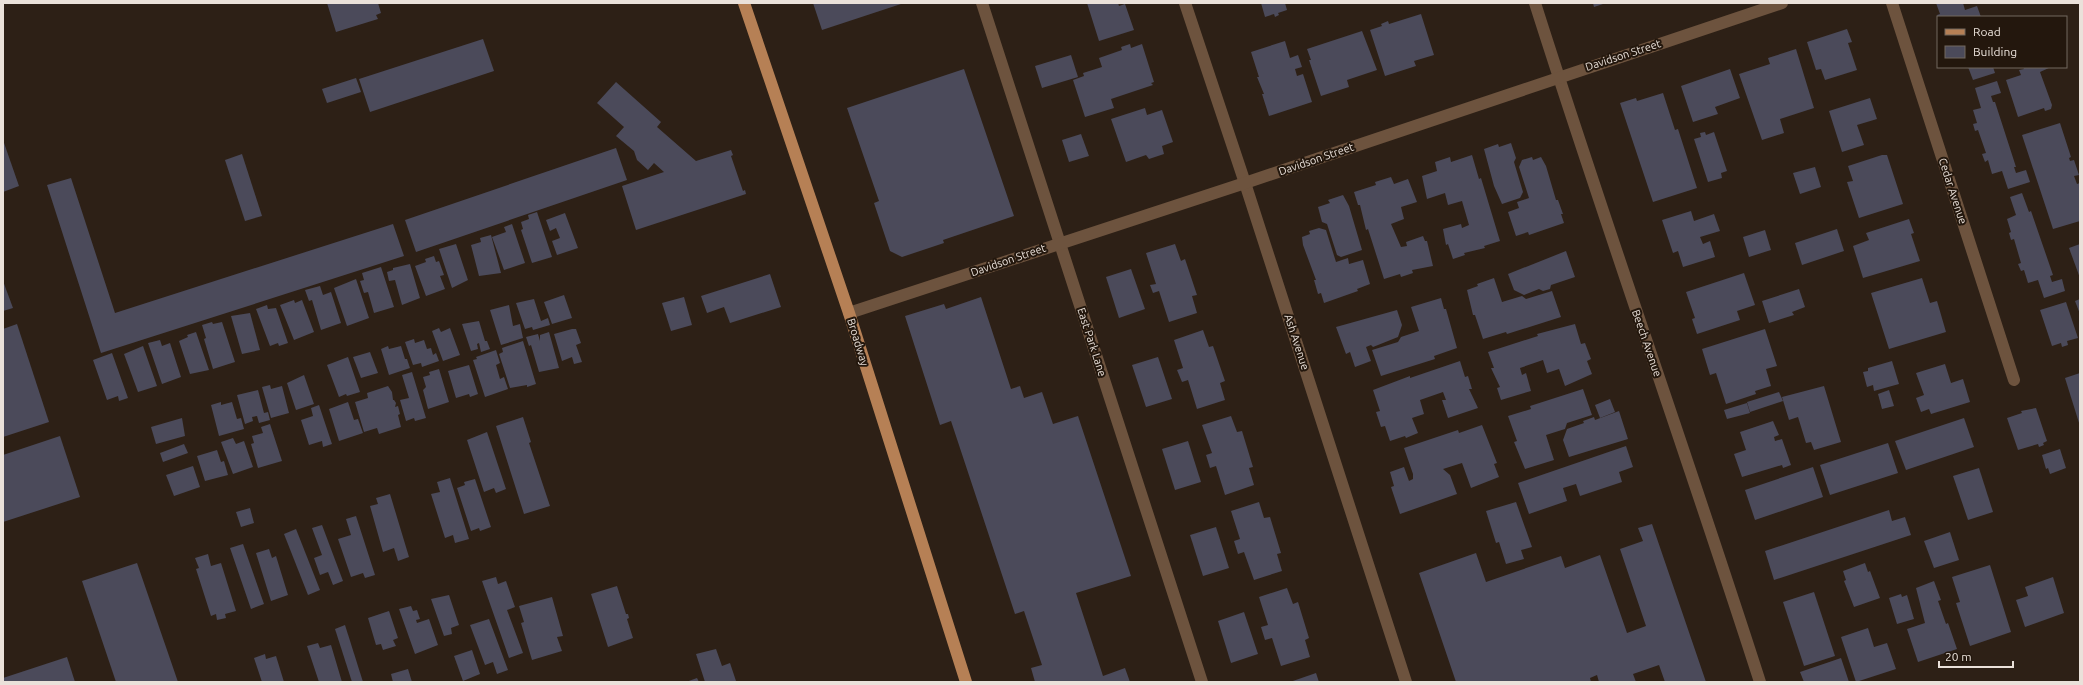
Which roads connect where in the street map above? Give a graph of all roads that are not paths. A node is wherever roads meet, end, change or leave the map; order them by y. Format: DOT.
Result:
graph roads {
  1 [pos="744,3"];
  2 [pos="982,3"];
  3 [pos="1185,3"];
  4 [pos="1535,3"];
  5 [pos="1782,3"];
  6 [pos="1892,3"];
  7 [pos="1558,77"];
  8 [pos="1245,183"];
  9 [pos="1060,243"];
  10 [pos="849,313"];
  11 [pos="2014,380"];
  12 [pos="966,682"];
  13 [pos="1202,682"];
  14 [pos="1406,682"];
  15 [pos="1760,682"];
  1 -- 10 [label="main road, Broadway"];
  2 -- 9 [label="street, East Park Lane"];
  3 -- 8 [label="street, Ash Avenue"];
  4 -- 7 [label="street, Beech Avenue"];
  5 -- 7 [label="street, Davidson Street"];
  6 -- 11 [label="street, Cedar Avenue"];
  7 -- 8 [label="street, Davidson Street"];
  7 -- 15 [label="street, Beech Avenue"];
  8 -- 9 [label="street, Davidson Street"];
  8 -- 14 [label="street, Ash Avenue"];
  9 -- 10 [label="street, Davidson Street"];
  9 -- 13 [label="street, East Park Lane"];
  10 -- 12 [label="main road, Broadway"];
}
